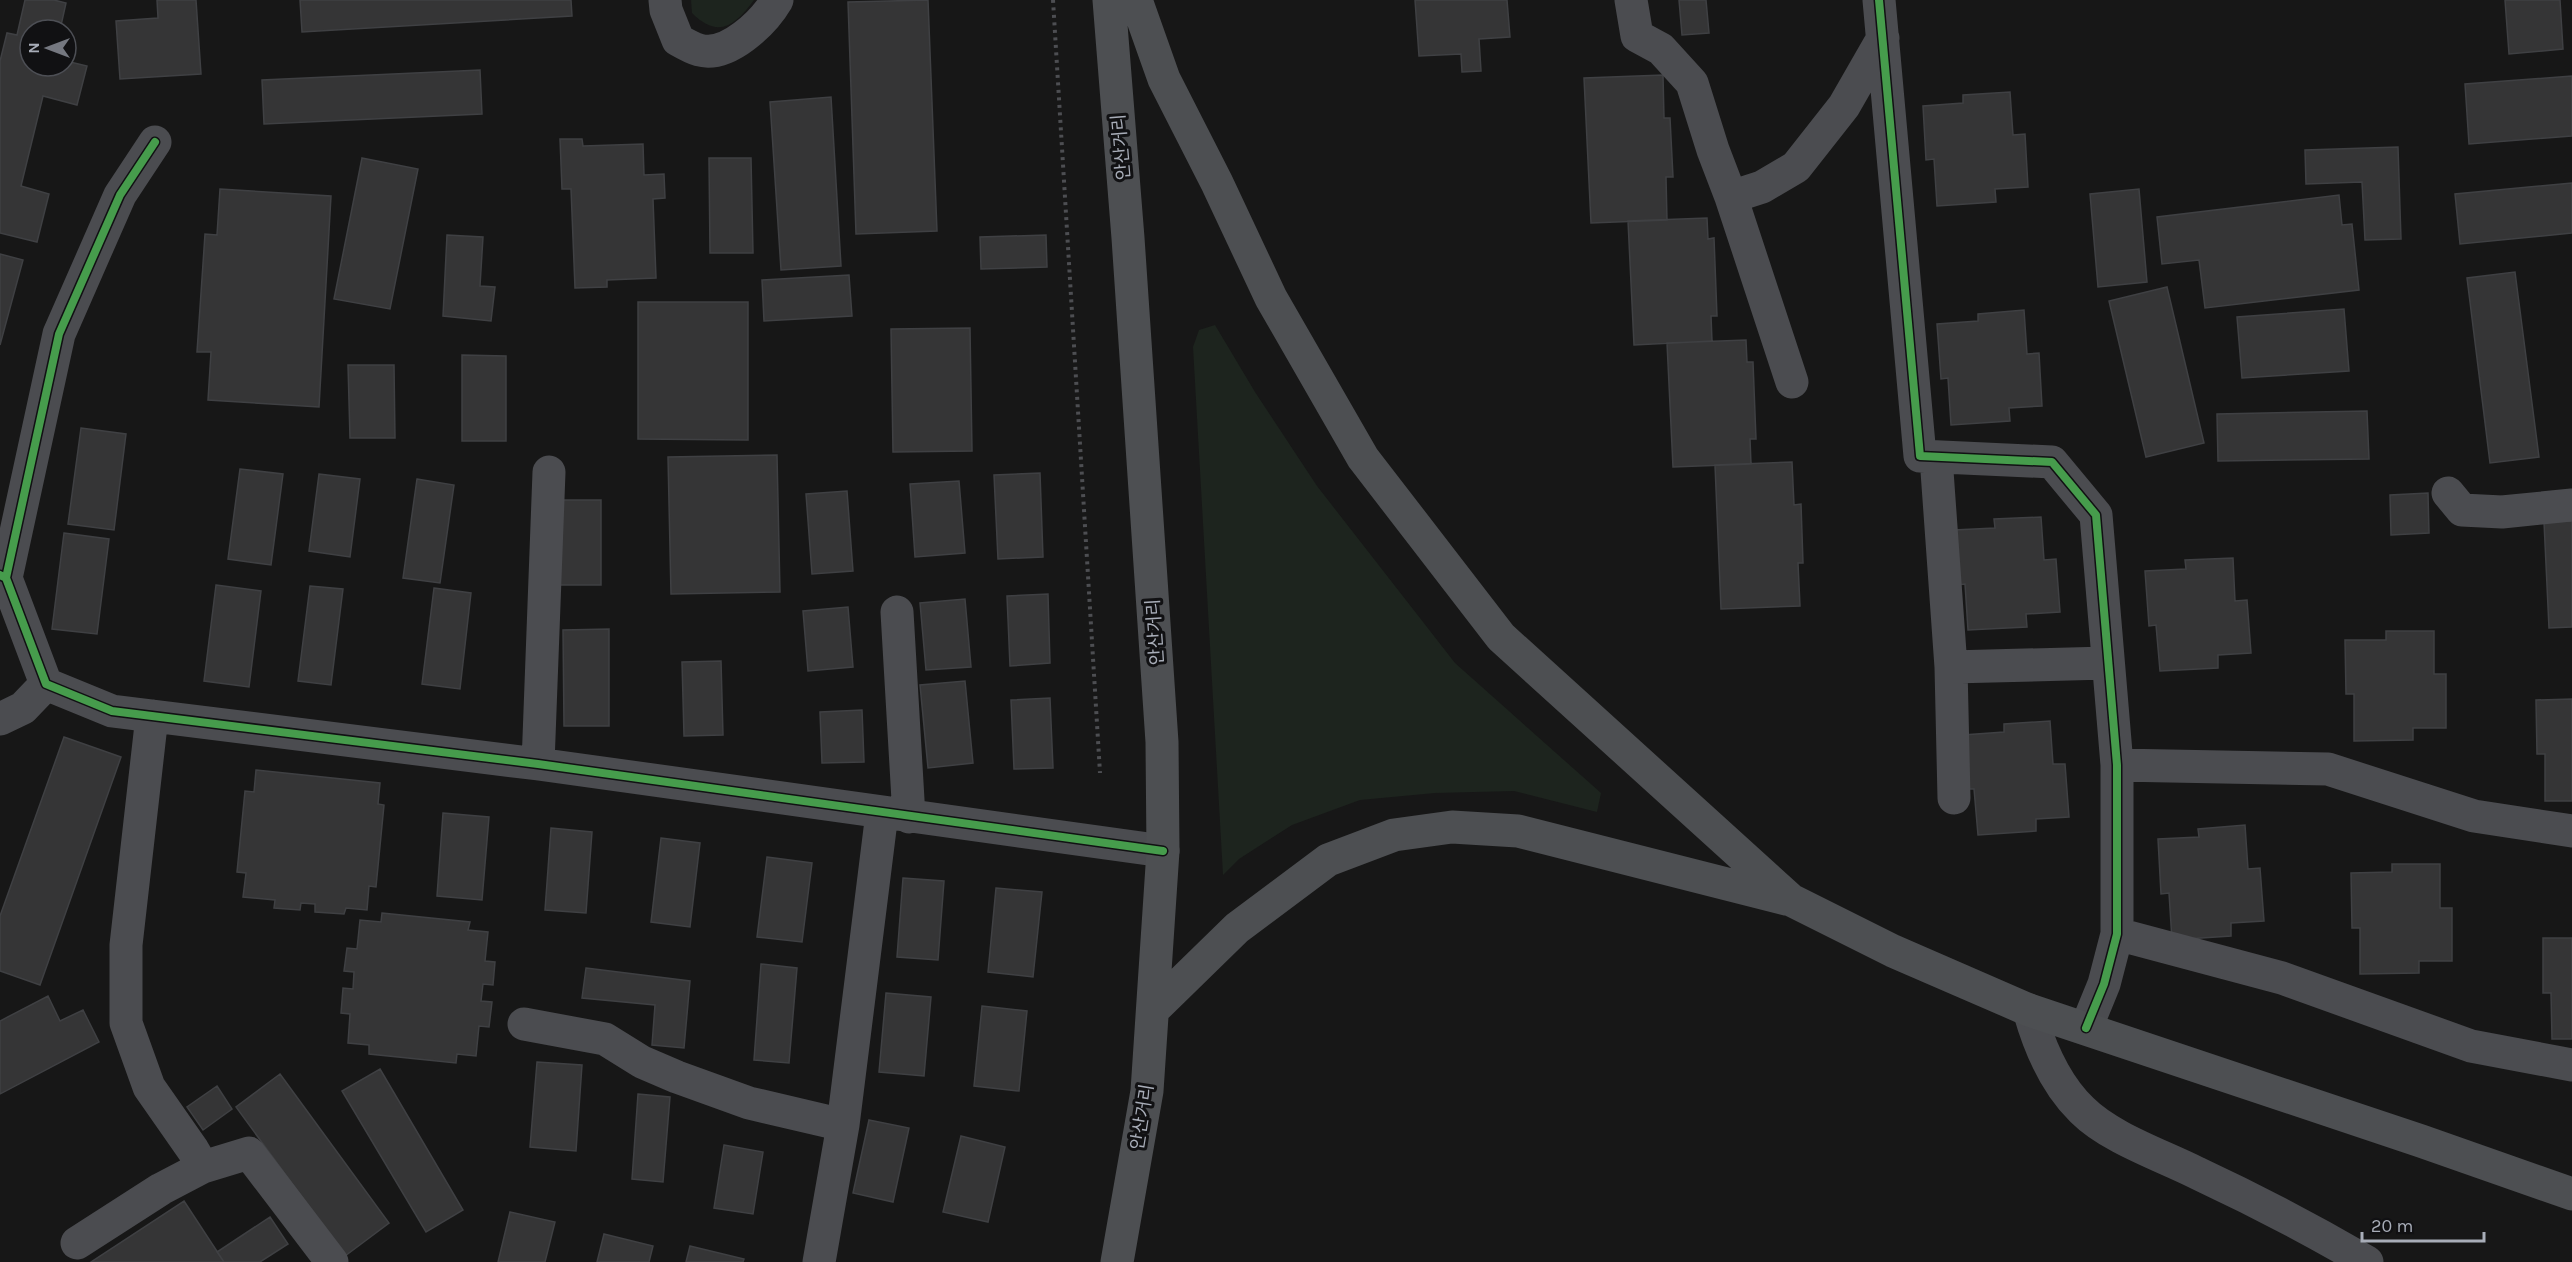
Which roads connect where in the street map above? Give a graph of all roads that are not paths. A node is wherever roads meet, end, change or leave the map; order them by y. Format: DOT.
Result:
graph roads {
  1 [pos="665,0"];
  2 [pos="777,0"];
  3 [pos="1109,0"];
  4 [pos="1136,0"];
  5 [pos="1631,0"];
  6 [pos="1879,0"];
  7 [pos="1882,38"];
  8 [pos="155,142"];
  9 [pos="1731,197"];
  10 [pos="1792,382"];
  11 [pos="1936,457"];
  12 [pos="549,472"];
  13 [pos="2448,494"];
  14 [pos="2572,505"];
  15 [pos="3,577"];
  16 [pos="897,612"];
  17 [pos="2107,663"];
  18 [pos="1951,667"];
  19 [pos="46,684"];
  20 [pos="152,716"];
  21 [pos="0,719"];
  22 [pos="538,764"];
  23 [pos="2116,765"];
  24 [pos="1954,798"];
  25 [pos="896,815"];
  26 [pos="2572,831"];
  27 [pos="1163,851"];
  28 [pos="1791,900"];
  29 [pos="2116,934"];
  30 [pos="1154,1009"];
  31 [pos="2029,1010"];
  32 [pos="524,1024"];
  33 [pos="2086,1028"];
  34 [pos="2572,1065"];
  35 [pos="843,1125"];
  36 [pos="203,1167"];
  37 [pos="2572,1194"];
  38 [pos="77,1243"];
  39 [pos="332,1262"];
  40 [pos="819,1262"];
  41 [pos="1117,1262"];
  42 [pos="2367,1262"];
  1 -- 2 [label="street"];
  3 -- 27 [label="main road, 안산거리"];
  4 -- 28 [label="main road"];
  5 -- 9 [label="street"];
  6 -- 7 [label="street"];
  7 -- 9 [label="street"];
  7 -- 11 [label="street"];
  8 -- 15 [label="street"];
  9 -- 10 [label="street"];
  11 -- 17 [label="street"];
  11 -- 18 [label="street"];
  12 -- 22 [label="street"];
  13 -- 14 [label="street"];
  15 -- 19 [label="street"];
  16 -- 25 [label="street"];
  17 -- 18 [label="street"];
  17 -- 23 [label="street"];
  18 -- 24 [label="street"];
  19 -- 20 [label="street"];
  19 -- 21 [label="street"];
  20 -- 22 [label="street"];
  20 -- 36 [label="street"];
  22 -- 25 [label="street"];
  23 -- 26 [label="street"];
  23 -- 29 [label="street"];
  25 -- 27 [label="street"];
  25 -- 35 [label="street"];
  27 -- 30 [label="main road, 안산거리"];
  28 -- 30 [label="main road"];
  28 -- 31 [label="main road"];
  29 -- 33 [label="street"];
  29 -- 34 [label="street"];
  30 -- 41 [label="main road, 안산거리"];
  31 -- 33 [label="main road"];
  31 -- 42 [label="street"];
  32 -- 35 [label="street"];
  33 -- 37 [label="main road"];
  35 -- 40 [label="street"];
  36 -- 38 [label="street"];
  36 -- 39 [label="street"];
}
